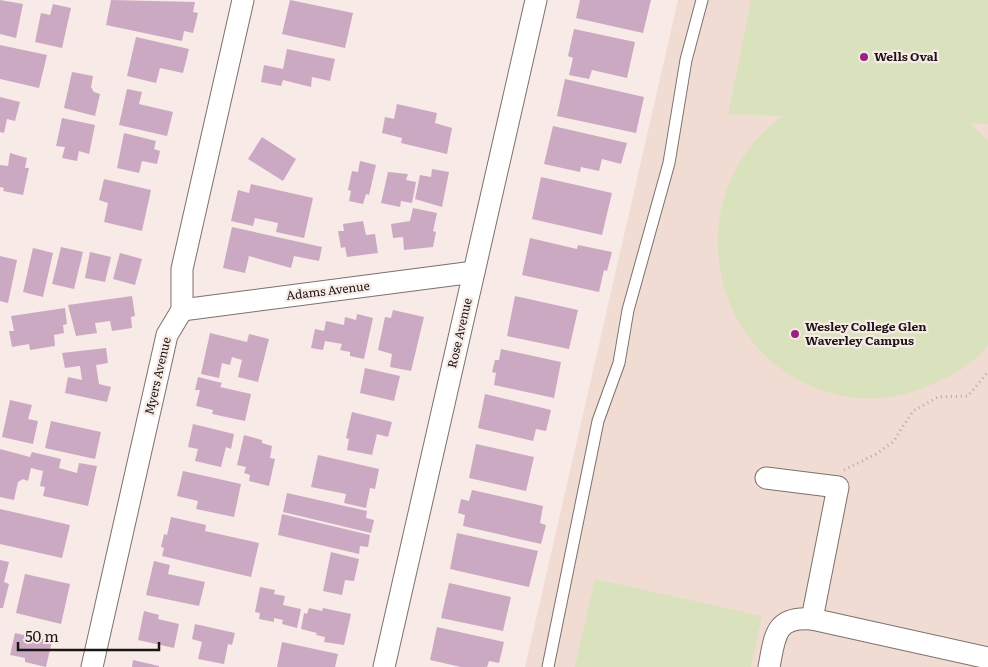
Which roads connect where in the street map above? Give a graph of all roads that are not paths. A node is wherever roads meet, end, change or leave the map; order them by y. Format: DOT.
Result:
graph roads {
  1 [pos="243,0"];
  2 [pos="536,0"];
  3 [pos="702,0"];
  4 [pos="474,272"];
  5 [pos="182,310"];
  6 [pos="766,478"];
  7 [pos="812,619"];
  8 [pos="988,658"];
  9 [pos="92,667"];
  10 [pos="384,667"];
  11 [pos="548,667"];
  12 [pos="769,667"];
  1 -- 5 [label="street"];
  2 -- 4 [label="street, Rose Avenue"];
  3 -- 11 [label="lane"];
  4 -- 5 [label="street, Adams Avenue"];
  4 -- 10 [label="street, Rose Avenue"];
  5 -- 9 [label="street, Myers Avenue"];
  6 -- 7 [label="street"];
  7 -- 8 [label="street"];
  7 -- 12 [label="street"];
}
